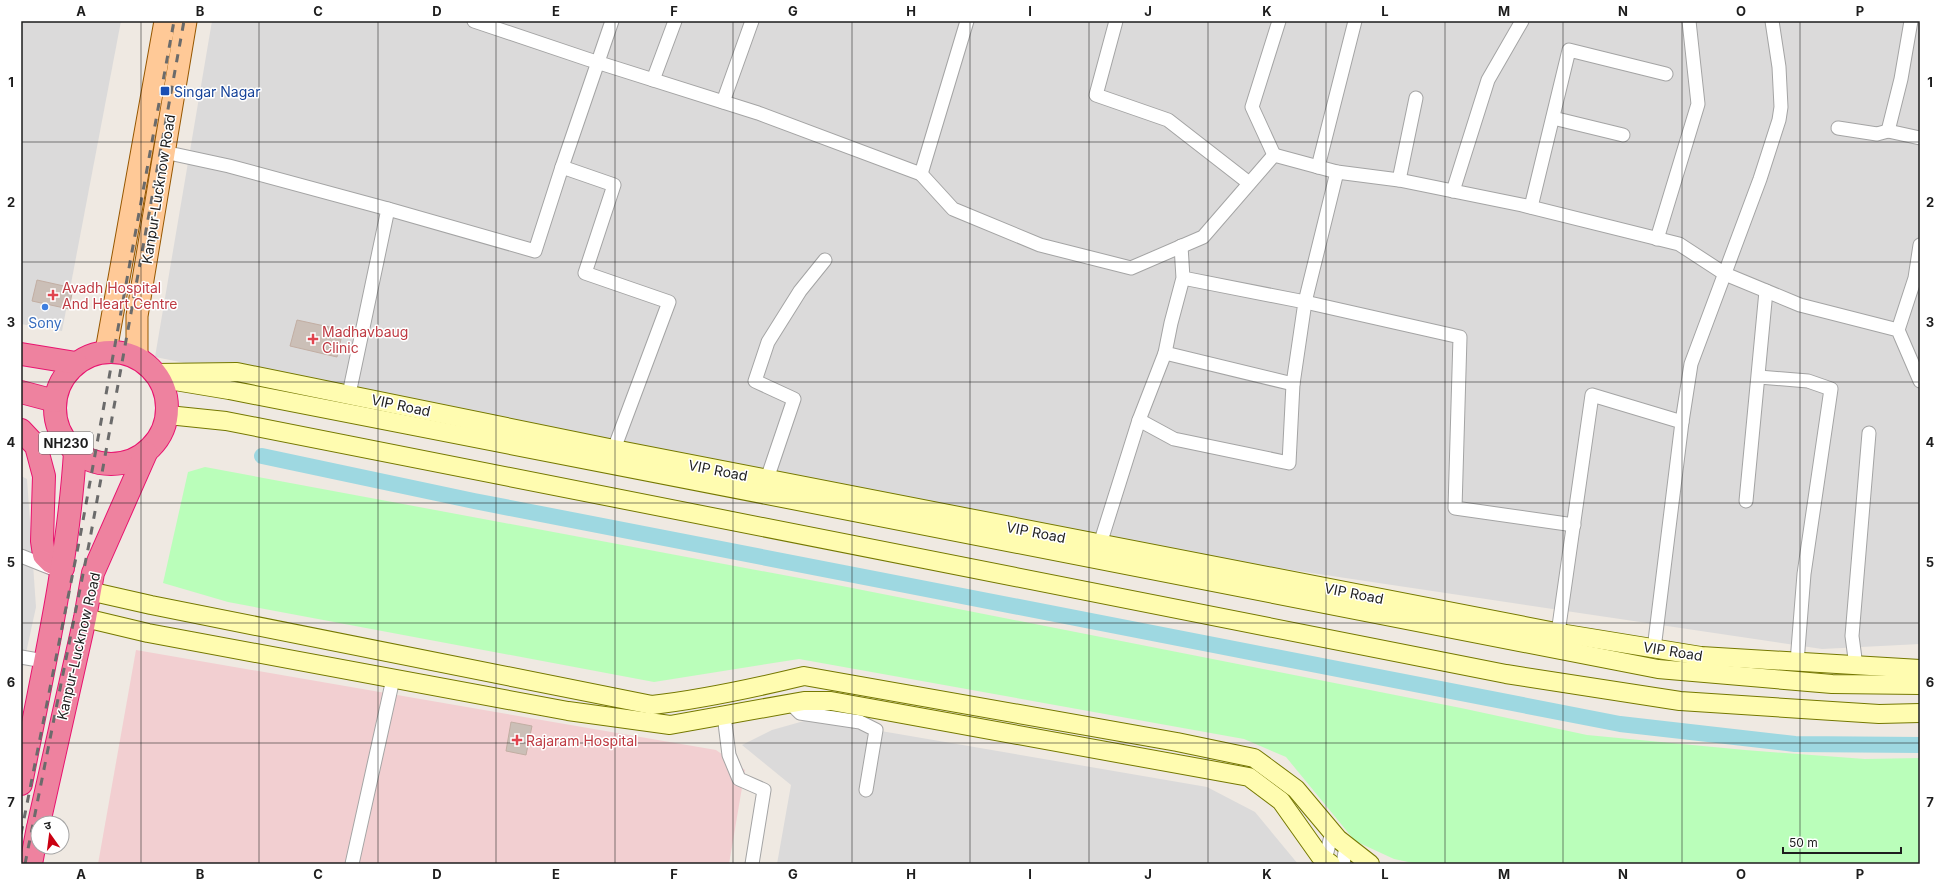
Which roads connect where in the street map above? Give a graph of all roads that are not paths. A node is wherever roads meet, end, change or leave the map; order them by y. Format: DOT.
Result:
graph roads {
  1 [pos="165,21"];
  2 [pos="186,21"];
  3 [pos="474,21"];
  4 [pos="612,21"];
  5 [pos="675,21"];
  6 [pos="752,21"];
  7 [pos="967,21"];
  8 [pos="1116,21"];
  9 [pos="1279,21"];
  10 [pos="1355,21"];
  11 [pos="1522,21"];
  12 [pos="1689,21"];
  13 [pos="1772,21"];
  14 [pos="1911,21"];
  15 [pos="598,63"];
  16 [pos="1666,74"];
  17 [pos="653,80"];
  18 [pos="1416,98"];
  19 [pos="723,102"];
  20 [pos="1553,118"];
  21 [pos="1838,128"];
  22 [pos="1888,131"];
  23 [pos="1623,135"];
  24 [pos="1920,138"];
  25 [pos="164,152"];
  26 [pos="1274,155"];
  27 [pos="562,167"];
  28 [pos="1318,167"];
  29 [pos="1337,172"];
  30 [pos="921,174"];
  31 [pos="1399,180"];
  32 [pos="1249,183"];
  33 [pos="1453,191"];
  34 [pos="1531,207"];
  35 [pos="388,209"];
  36 [pos="1656,239"];
  37 [pos="1920,245"];
  38 [pos="1181,246"];
  39 [pos="825,260"];
  40 [pos="1725,274"];
  41 [pos="1184,278"];
  42 [pos="1766,291"];
  43 [pos="1304,302"];
  44 [pos="1898,330"];
  45 [pos="106,351"];
  46 [pos="1165,353"];
  47 [pos="21,354"];
  48 [pos="137,358"];
  49 [pos="76,363"];
  50 [pos="158,376"];
  51 [pos="1759,377"];
  52 [pos="1920,381"];
  53 [pos="1293,384"];
  54 [pos="21,392"];
  55 [pos="349,394"];
  56 [pos="55,401"];
  57 [pos="168,415"];
  58 [pos="1139,420"];
  59 [pos="1682,422"];
  60 [pos="21,430"];
  61 [pos="1869,433"];
  62 [pos="614,449"];
  63 [pos="75,452"];
  64 [pos="146,452"];
  65 [pos="767,479"];
  66 [pos="1746,501"];
  67 [pos="845,502"];
  68 [pos="1574,525"];
  69 [pos="1100,544"];
  70 [pos="21,556"];
  71 [pos="63,570"];
  72 [pos="89,591"];
  73 [pos="85,618"];
  74 [pos="1558,633"];
  75 [pos="1654,649"];
  76 [pos="21,657"];
  77 [pos="44,661"];
  78 [pos="1797,662"];
  79 [pos="1856,666"];
  80 [pos="1920,669"];
  81 [pos="393,678"];
  82 [pos="1920,685"];
  83 [pos="764,686"];
  84 [pos="790,703"];
  85 [pos="767,707"];
  86 [pos="1920,713"];
  87 [pos="724,715"];
  88 [pos="21,784"];
  89 [pos="866,790"];
  90 [pos="41,815"];
  91 [pos="1332,832"];
  92 [pos="1346,846"];
  93 [pos="1326,862"];
  94 [pos="352,864"];
  95 [pos="752,864"];
  96 [pos="1343,864"];
  97 [pos="1370,864"];
  1 -- 45 [label="main road, Kanpur-Lucknow Road"];
  2 -- 25 [label="main road, Kanpur-Lucknow Road"];
  3 -- 15 [label="street"];
  4 -- 15 [label="street"];
  5 -- 17 [label="street"];
  6 -- 19 [label="street"];
  7 -- 30 [label="street"];
  8 -- 32 [label="street"];
  9 -- 26 [label="street"];
  10 -- 28 [label="street"];
  11 -- 33 [label="street"];
  12 -- 36 [label="street"];
  13 -- 40 [label="street"];
  14 -- 22 [label="street"];
  15 -- 17 [label="street"];
  15 -- 27 [label="street"];
  16 -- 20 [label="street"];
  17 -- 19 [label="street"];
  18 -- 31 [label="street"];
  19 -- 30 [label="street"];
  20 -- 23 [label="street"];
  20 -- 34 [label="street"];
  21 -- 22 [label="street"];
  22 -- 24 [label="street"];
  25 -- 35 [label="street"];
  25 -- 48 [label="main road, Kanpur-Lucknow Road"];
  26 -- 28 [label="street"];
  26 -- 32 [label="street"];
  27 -- 35 [label="street"];
  27 -- 62 [label="street"];
  28 -- 29 [label="street"];
  29 -- 31 [label="street"];
  29 -- 43 [label="street"];
  30 -- 38 [label="street"];
  31 -- 33 [label="street"];
  32 -- 38 [label="street"];
  33 -- 34 [label="street"];
  34 -- 36 [label="street"];
  35 -- 55 [label="street"];
  36 -- 40 [label="street"];
  37 -- 44 [label="street"];
  38 -- 41 [label="street"];
  39 -- 65 [label="street"];
  40 -- 42 [label="street"];
  40 -- 59 [label="street"];
  41 -- 43 [label="street"];
  41 -- 46 [label="street"];
  42 -- 44 [label="street"];
  42 -- 51 [label="street"];
  43 -- 53 [label="street"];
  43 -- 68 [label="street"];
  44 -- 52 [label="street"];
  45 -- 48 [label="highway, NH230"];
  45 -- 49 [label="highway, NH230"];
  46 -- 53 [label="street"];
  46 -- 58 [label="street"];
  47 -- 49 [label="highway"];
  48 -- 50 [label="highway, NH230"];
  49 -- 56 [label="highway, NH230"];
  50 -- 55 [label="street, VIP Road"];
  50 -- 57 [label="highway, NH230"];
  50 -- 67 [label="street, VIP Road"];
  51 -- 66 [label="street"];
  51 -- 78 [label="street"];
  53 -- 58 [label="street"];
  54 -- 56 [label="highway"];
  55 -- 62 [label="street, VIP Road"];
  56 -- 63 [label="highway, NH230"];
  57 -- 64 [label="highway, NH230"];
  57 -- 86 [label="street"];
  58 -- 69 [label="street"];
  59 -- 68 [label="street"];
  59 -- 75 [label="street"];
  60 -- 71 [label="highway"];
  61 -- 79 [label="street"];
  62 -- 65 [label="street, VIP Road"];
  63 -- 64 [label="highway, NH230"];
  63 -- 71 [label="highway, Kanpur-Lucknow Road / NH230"];
  64 -- 72 [label="highway, Kanpur-Lucknow Road / NH230"];
  65 -- 67 [label="street, VIP Road"];
  67 -- 69 [label="street, VIP Road"];
  67 -- 82 [label="street, VIP Road"];
  68 -- 74 [label="street"];
  69 -- 74 [label="street, VIP Road"];
  70 -- 71 [label="street"];
  71 -- 77 [label="highway, Kanpur-Lucknow Road / NH230"];
  72 -- 73 [label="highway, Kanpur-Lucknow Road / NH230"];
  72 -- 83 [label="street"];
  73 -- 81 [label="street"];
  73 -- 90 [label="highway, Kanpur-Lucknow Road / NH230"];
  74 -- 75 [label="street, VIP Road"];
  75 -- 78 [label="street, VIP Road"];
  76 -- 77 [label="street"];
  77 -- 88 [label="highway, Kanpur-Lucknow Road / NH230"];
  78 -- 79 [label="street, VIP Road"];
  79 -- 80 [label="street, VIP Road"];
  81 -- 87 [label="street"];
  81 -- 94 [label="street"];
  83 -- 85 [label="street"];
  83 -- 91 [label="street"];
  84 -- 85 [label="street"];
  84 -- 89 [label="street"];
  84 -- 93 [label="street"];
  85 -- 87 [label="street"];
  87 -- 95 [label="street"];
  91 -- 92 [label="street"];
  91 -- 93 [label="street"];
  92 -- 96 [label="street"];
  92 -- 97 [label="street"];
}
